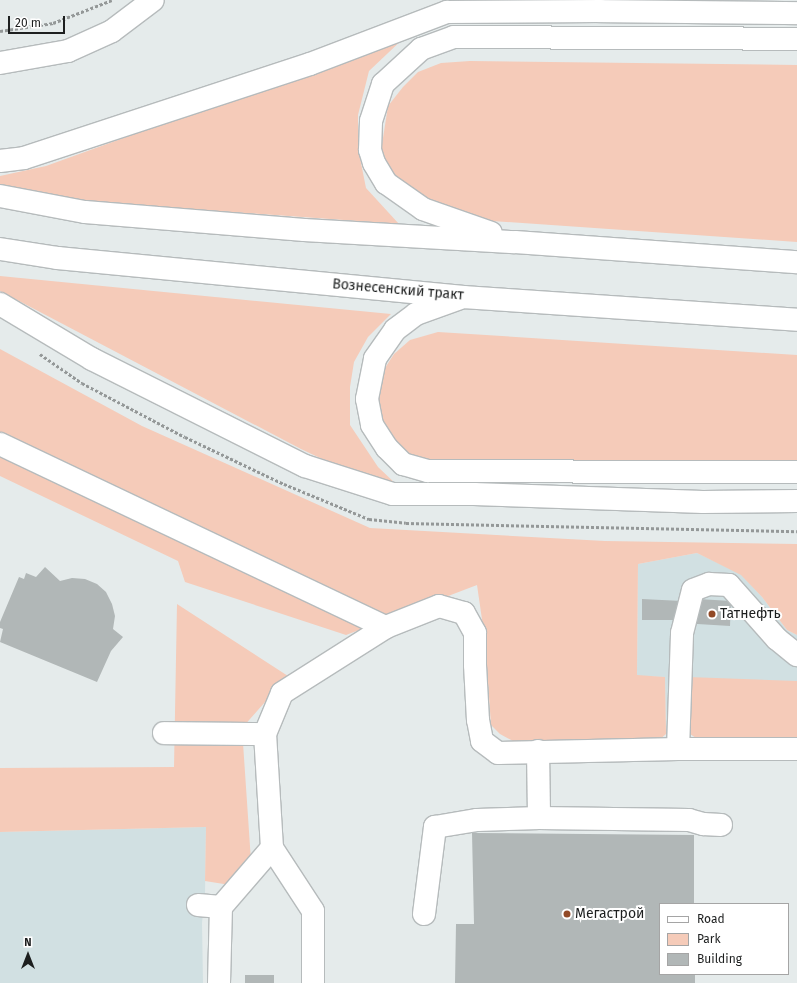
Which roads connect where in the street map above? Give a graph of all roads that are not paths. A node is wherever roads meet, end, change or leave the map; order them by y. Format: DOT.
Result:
graph roads {
  1 [pos="153,0"];
  2 [pos="797,13"];
  3 [pos="797,39"];
  4 [pos="0,64"];
  5 [pos="0,161"];
  6 [pos="0,196"];
  7 [pos="515,242"];
  8 [pos="0,249"];
  9 [pos="797,262"];
  10 [pos="464,297"];
  11 [pos="0,304"];
  12 [pos="797,320"];
  13 [pos="0,444"];
  14 [pos="797,472"];
  15 [pos="797,501"];
  16 [pos="386,628"];
  17 [pos="797,655"];
  18 [pos="164,732"];
  19 [pos="265,734"];
  20 [pos="678,749"];
  21 [pos="797,749"];
  22 [pos="538,751"];
  23 [pos="539,818"];
  24 [pos="721,825"];
  25 [pos="272,848"];
  26 [pos="198,905"];
  27 [pos="221,908"];
  28 [pos="424,914"];
  29 [pos="219,983"];
  30 [pos="313,983"];
  1 -- 4 [label="main road"];
  2 -- 5 [label="main road"];
  3 -- 7 [label="main road"];
  6 -- 7 [label="main road"];
  7 -- 9 [label="main road"];
  8 -- 10 [label="main road, Вознесенский тракт"];
  10 -- 12 [label="main road, Вознесенский тракт"];
  10 -- 14 [label="main road"];
  11 -- 15 [label="main road"];
  13 -- 16 [label="main road"];
  16 -- 19 [label="main road"];
  16 -- 22 [label="main road"];
  17 -- 20 [label="main road"];
  18 -- 19 [label="main road"];
  19 -- 25 [label="main road"];
  20 -- 21 [label="main road"];
  20 -- 22 [label="main road"];
  22 -- 23 [label="main road"];
  23 -- 24 [label="main road"];
  23 -- 28 [label="main road"];
  25 -- 27 [label="main road"];
  25 -- 30 [label="main road"];
  26 -- 27 [label="main road"];
  27 -- 29 [label="main road"];
}
